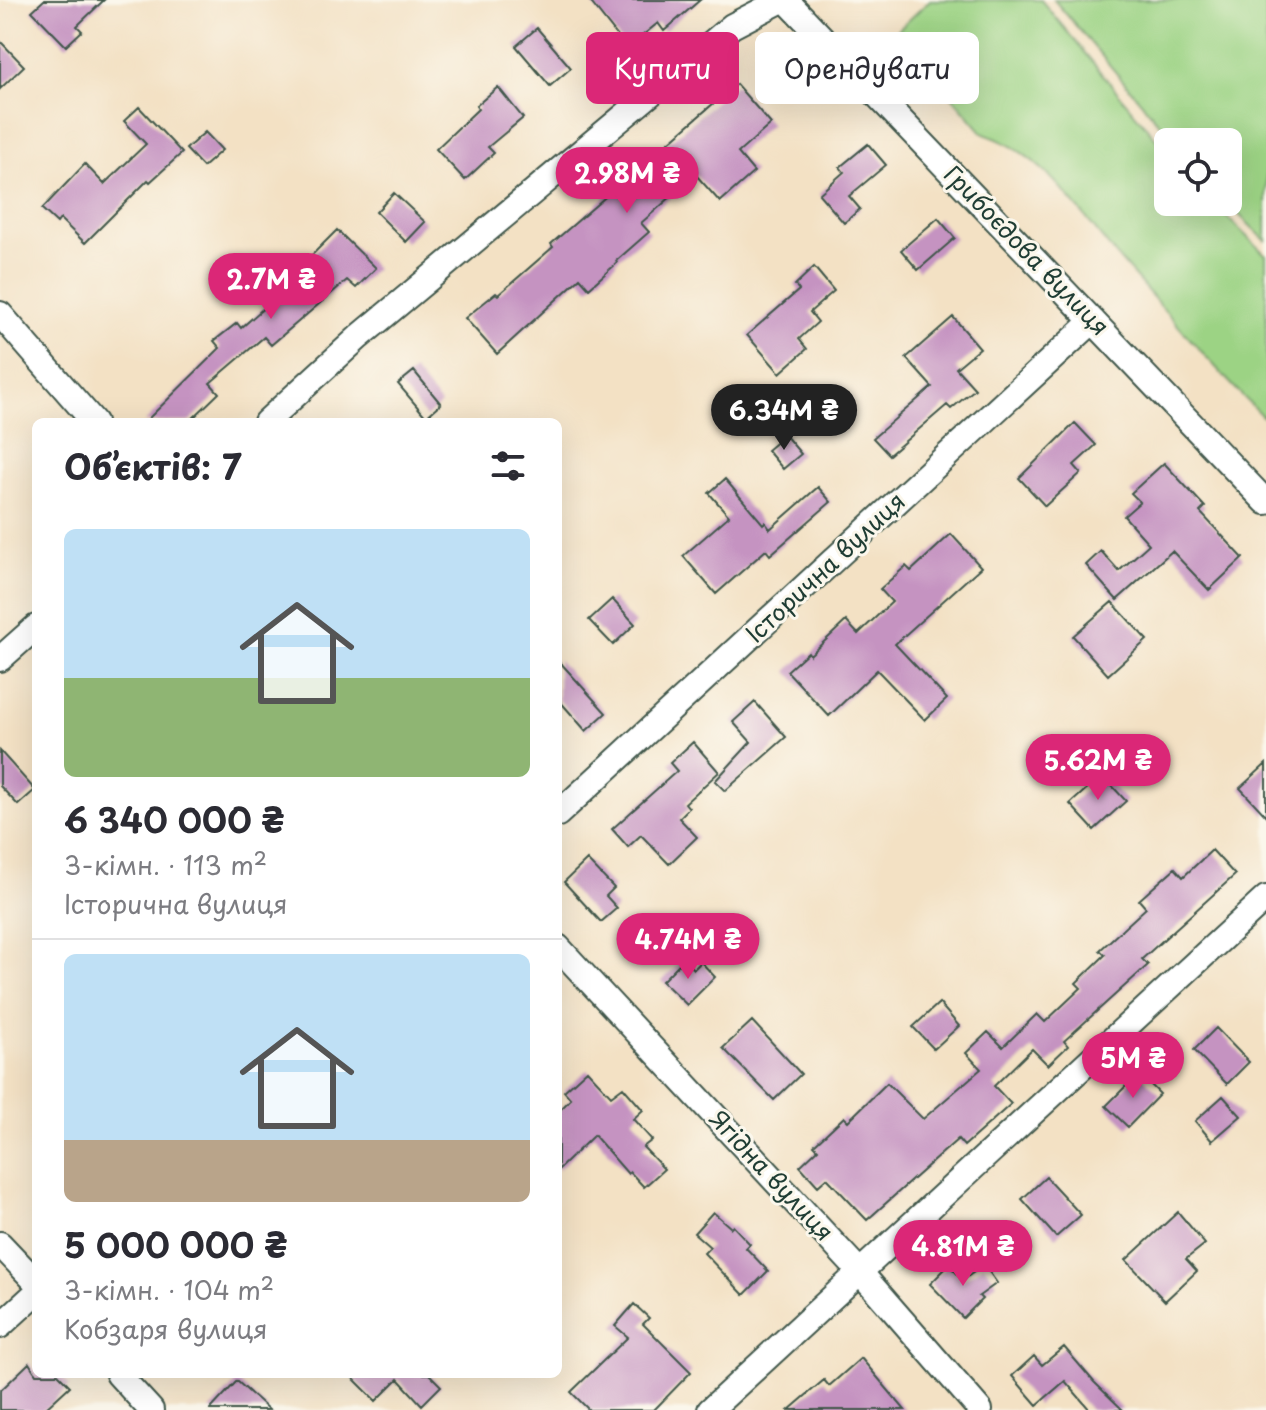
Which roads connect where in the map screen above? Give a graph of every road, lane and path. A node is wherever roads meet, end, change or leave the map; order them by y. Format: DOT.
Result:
graph roads {
  1 [pos="784,0"];
  2 [pos="0,314"];
  3 [pos="1093,321"];
  4 [pos="91,418"];
  5 [pos="270,418"];
  6 [pos="1266,502"];
  7 [pos="32,631"];
  8 [pos="0,659"];
  9 [pos="562,810"];
  10 [pos="1266,898"];
  11 [pos="562,951"];
  12 [pos="0,1244"];
  13 [pos="860,1272"];
  14 [pos="32,1278"];
  15 [pos="32,1297"];
  16 [pos="0,1326"];
  17 [pos="122,1378"];
  18 [pos="151,1410"];
  19 [pos="710,1410"];
  20 [pos="980,1410"];
  1 -- 3 [label="street, Грибоєдова вулиця"];
  1 -- 5 [label="street"];
  2 -- 4 [label="street"];
  3 -- 6 [label="street, Грибоєдова вулиця"];
  3 -- 9 [label="street, Історична вулиця"];
  7 -- 8 [label="street"];
  10 -- 13 [label="street"];
  11 -- 13 [label="street, Ягідна вулиця"];
  12 -- 14 [label="street"];
  13 -- 19 [label="street"];
  13 -- 20 [label="street, Ягідна вулиця"];
  15 -- 16 [label="street"];
  17 -- 18 [label="street"];
}
